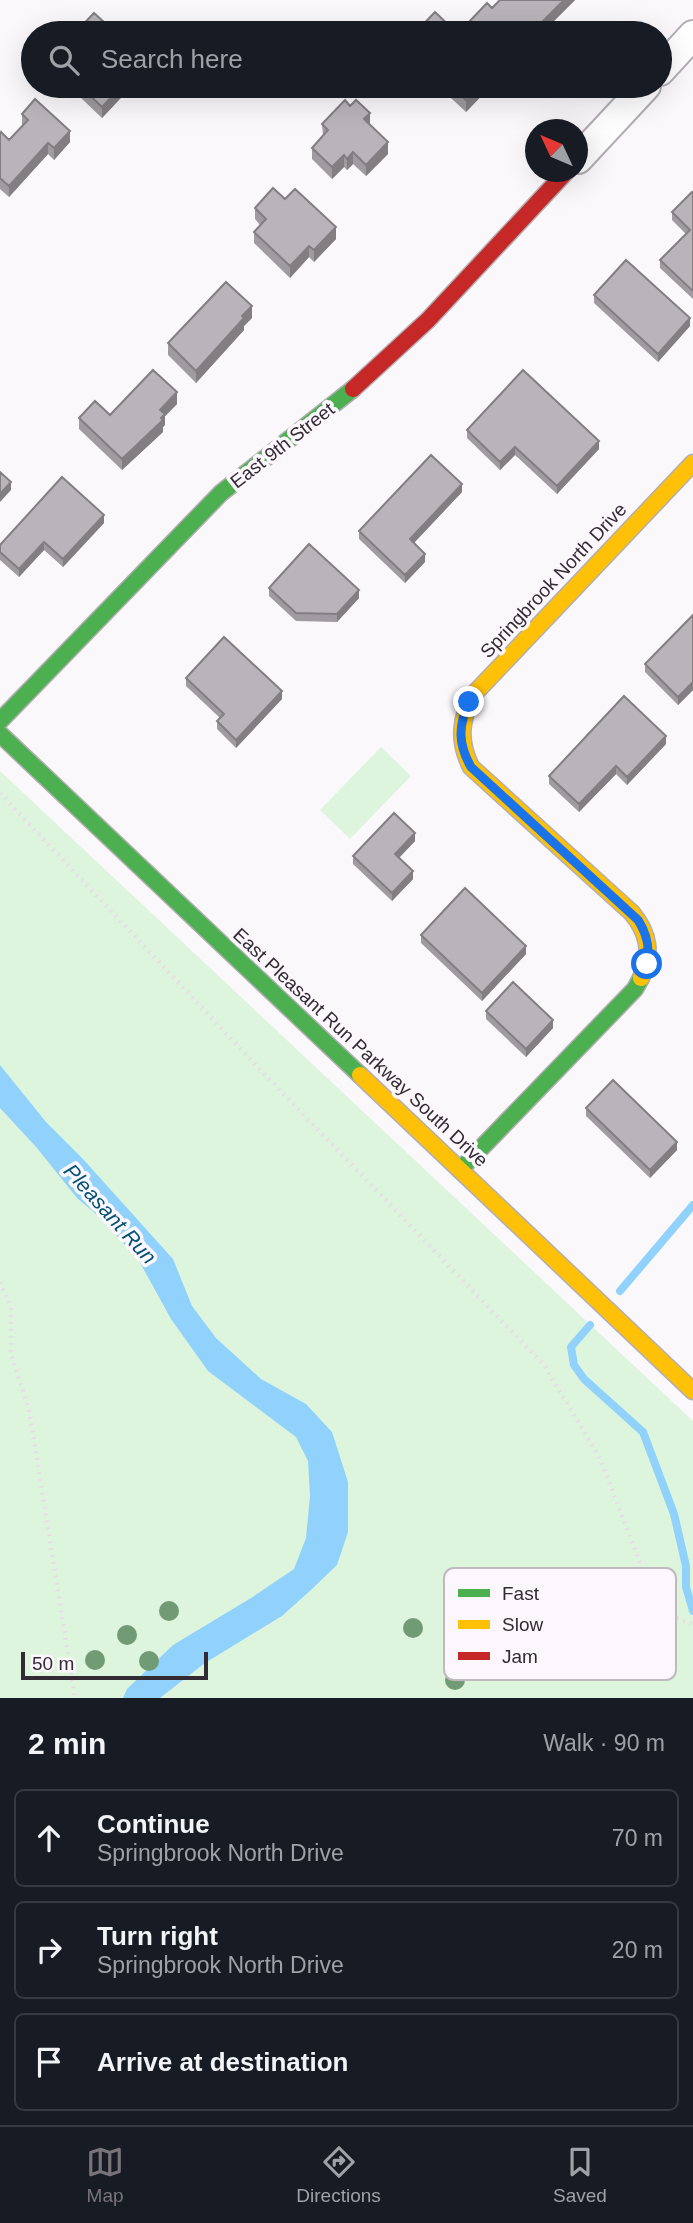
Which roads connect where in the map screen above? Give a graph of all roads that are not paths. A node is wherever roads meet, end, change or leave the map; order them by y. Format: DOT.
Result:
graph roads {
  1 [pos="693,35"];
  2 [pos="672,58"];
  3 [pos="635,98"];
  4 [pos="588,148"];
  5 [pos="557,182"];
  6 [pos="693,463"];
  7 [pos="0,721"];
  8 [pos="0,734"];
  9 [pos="460,1170"];
  10 [pos="693,1391"];
  1 -- 2 [label="street"];
  3 -- 4 [label="street"];
  5 -- 7 [label="street, East 9th Street"];
  6 -- 9 [label="street, Springbrook North Drive"];
  8 -- 9 [label="street, East Pleasant Run Parkway South Drive"];
  9 -- 10 [label="street, East Pleasant Run Parkway South Drive"];
}
